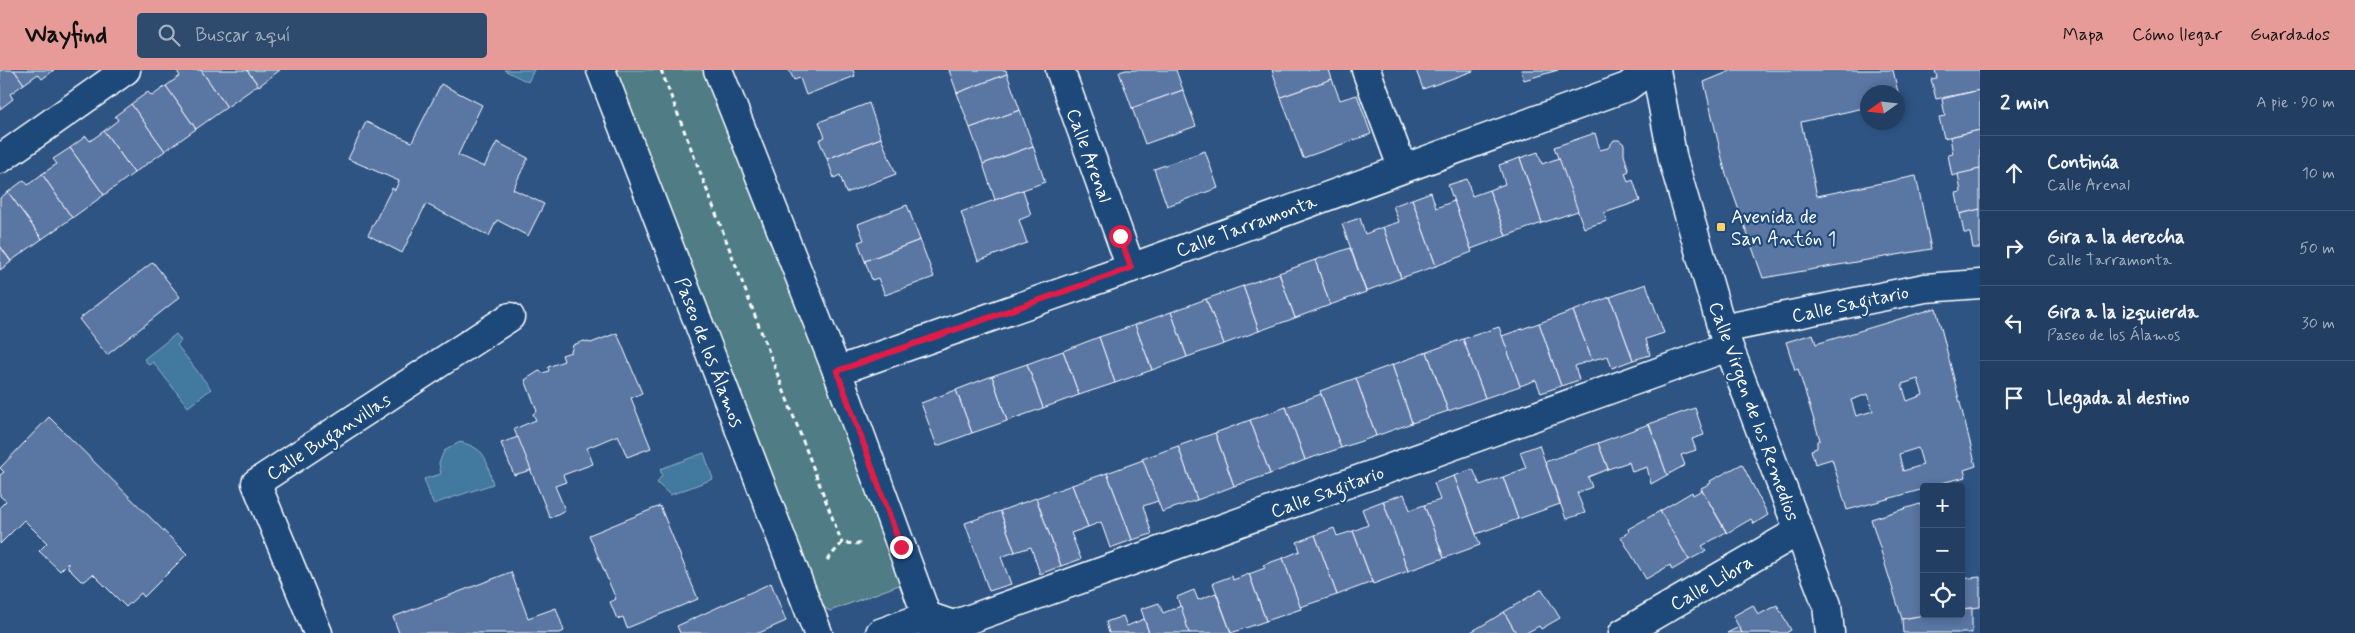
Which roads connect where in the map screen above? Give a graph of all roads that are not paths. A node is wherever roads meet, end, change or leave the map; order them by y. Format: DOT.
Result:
graph roads {
  1 [pos="126,70"];
  2 [pos="602,70"];
  3 [pos="718,70"];
  4 [pos="1060,70"];
  5 [pos="1366,70"];
  6 [pos="1650,70"];
  7 [pos="1656,70"];
  8 [pos="0,159"];
  9 [pos="1402,168"];
  10 [pos="1131,268"];
  11 [pos="1980,284"];
  12 [pos="510,317"];
  13 [pos="1725,338"];
  14 [pos="837,371"];
  15 [pos="1800,531"];
  16 [pos="930,624"];
  17 [pos="318,633"];
  18 [pos="818,633"];
  19 [pos="880,633"];
  20 [pos="1623,633"];
  21 [pos="1830,633"];
  1 -- 8 [label="street"];
  2 -- 18 [label="street, Paseo de los Álamos"];
  3 -- 14 [label="street"];
  4 -- 10 [label="street, Calle Arenal"];
  5 -- 9 [label="street"];
  6 -- 9 [label="street, Calle Tarramonta"];
  7 -- 13 [label="street, Calle Virgen de los Remedios"];
  9 -- 10 [label="street, Calle Tarramonta"];
  10 -- 14 [label="street, Calle Tarramonta"];
  11 -- 13 [label="street, Calle Sagitario"];
  12 -- 17 [label="street, Calle Buganvillas"];
  13 -- 15 [label="street, Calle Virgen de los Remedios"];
  13 -- 16 [label="street, Calle Sagitario"];
  14 -- 16 [label="street"];
  15 -- 20 [label="street, Calle Libra"];
  15 -- 21 [label="street, Calle Virgen de los Remedios"];
  16 -- 19 [label="street"];
}
